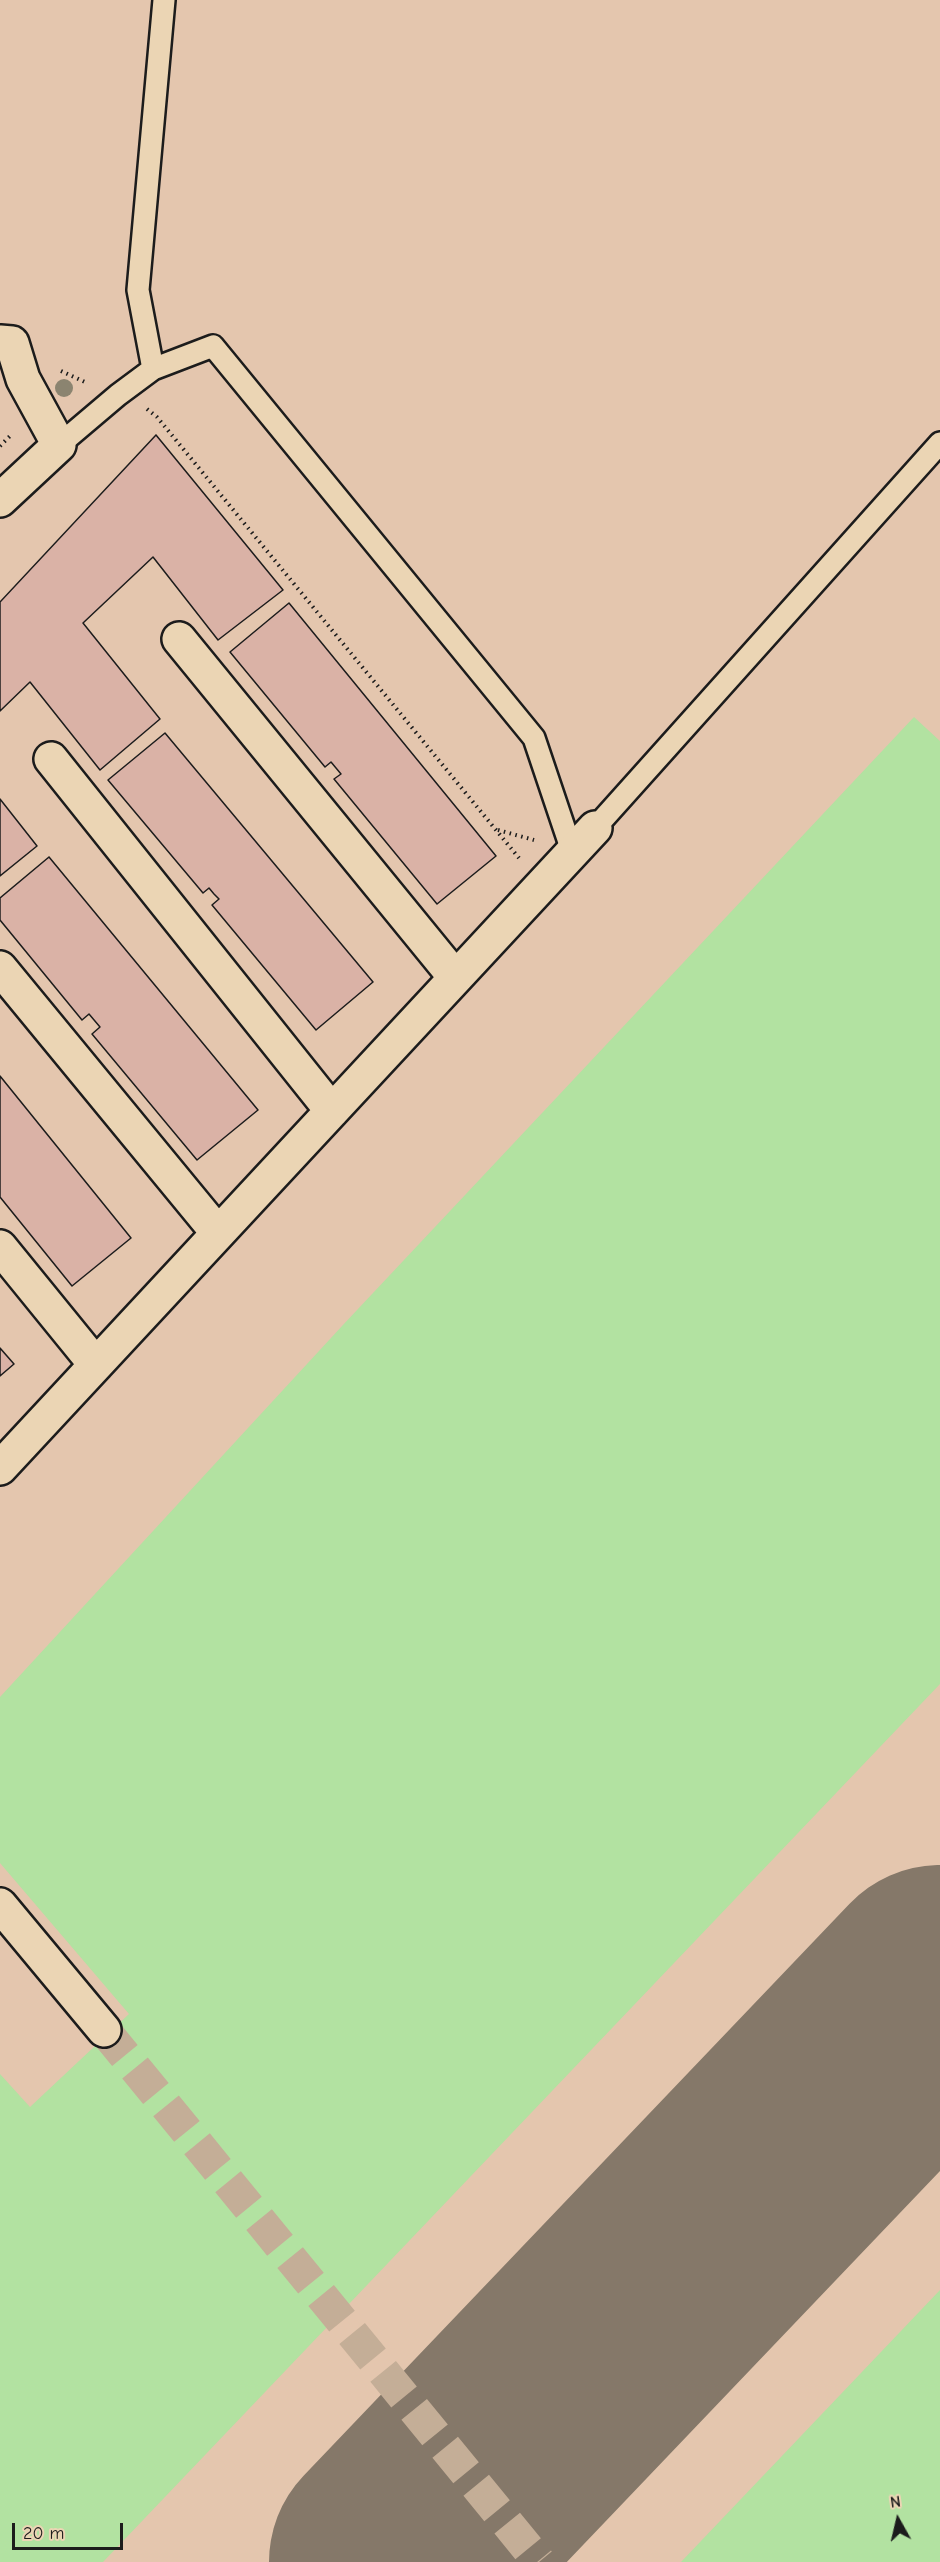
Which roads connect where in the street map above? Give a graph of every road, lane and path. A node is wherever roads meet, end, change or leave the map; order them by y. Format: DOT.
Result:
graph roads {
  1 [pos="164,0"];
  2 [pos="0,342"];
  3 [pos="57,369"];
  4 [pos="153,369"];
  5 [pos="87,383"];
  6 [pos="139,404"];
  7 [pos="940,443"];
  8 [pos="59,446"];
  9 [pos="0,500"];
  10 [pos="179,639"];
  11 [pos="51,759"];
  12 [pos="497,830"];
  13 [pos="583,839"];
  14 [pos="0,968"];
  15 [pos="455,978"];
  16 [pos="332,1111"];
  17 [pos="218,1233"];
  18 [pos="0,1247"];
  19 [pos="96,1365"];
  20 [pos="0,1468"];
  21 [pos="0,1905"];
  22 [pos="104,2030"];
  1 -- 4 [label="lane"];
  2 -- 8 [label="street"];
  3 -- 5 [label="path"];
  4 -- 8 [label="lane"];
  4 -- 13 [label="lane"];
  6 -- 12 [label="path"];
  7 -- 13 [label="lane"];
  8 -- 9 [label="street"];
  10 -- 15 [label="street"];
  11 -- 16 [label="street"];
  13 -- 15 [label="street"];
  14 -- 17 [label="street"];
  15 -- 16 [label="street"];
  16 -- 17 [label="street"];
  17 -- 19 [label="street"];
  18 -- 19 [label="street"];
  19 -- 20 [label="street"];
  21 -- 22 [label="street"];
}
